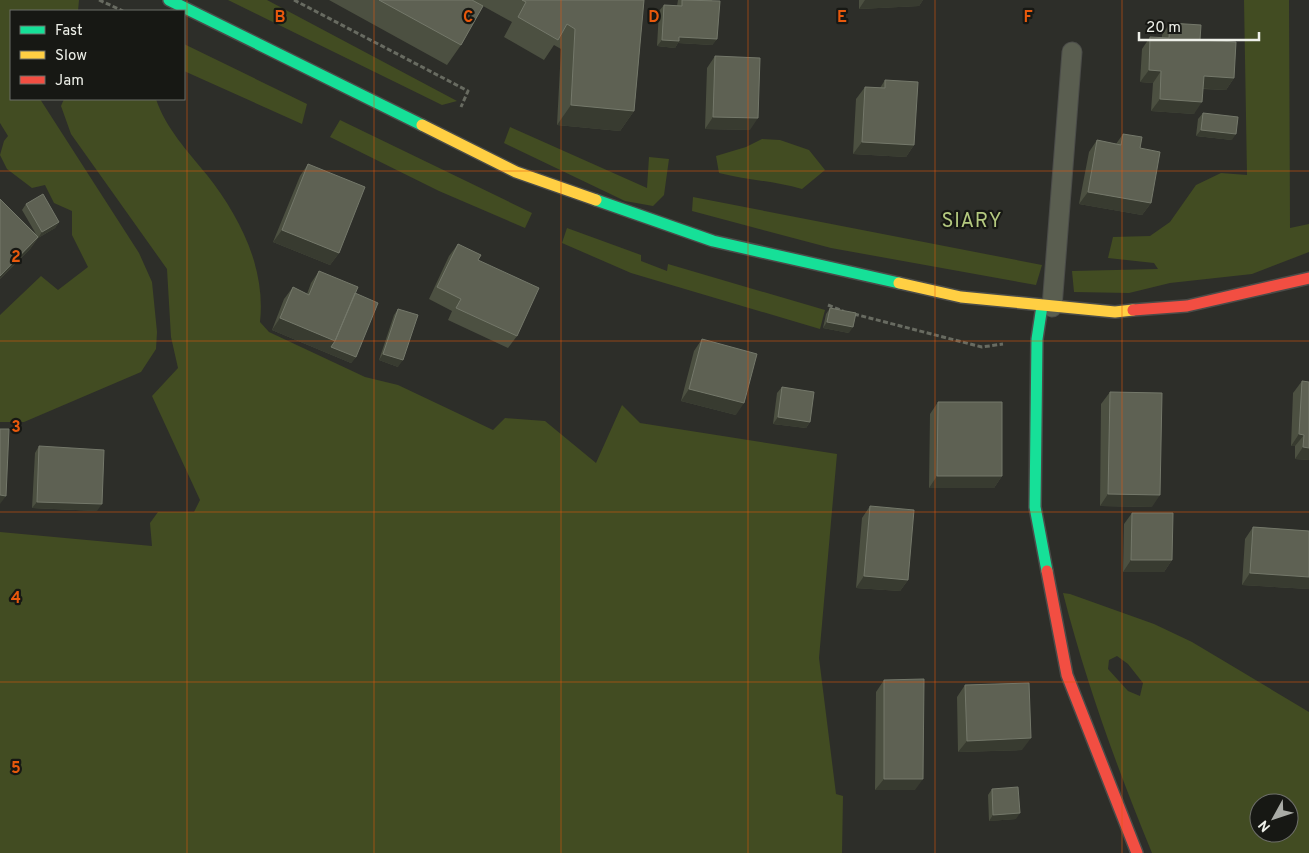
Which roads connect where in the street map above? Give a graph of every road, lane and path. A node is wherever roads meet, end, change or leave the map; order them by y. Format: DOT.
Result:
graph roads {
  1 [pos="99,0"];
  2 [pos="169,0"];
  3 [pos="294,0"];
  4 [pos="121,10"];
  5 [pos="1072,52"];
  6 [pos="459,110"];
  7 [pos="1309,278"];
  8 [pos="1047,307"];
  9 [pos="1137,853"];
  1 -- 4 [label="path"];
  2 -- 8 [label="street"];
  3 -- 6 [label="path"];
  5 -- 8 [label="lane"];
  7 -- 8 [label="street"];
  8 -- 9 [label="street"];
}
